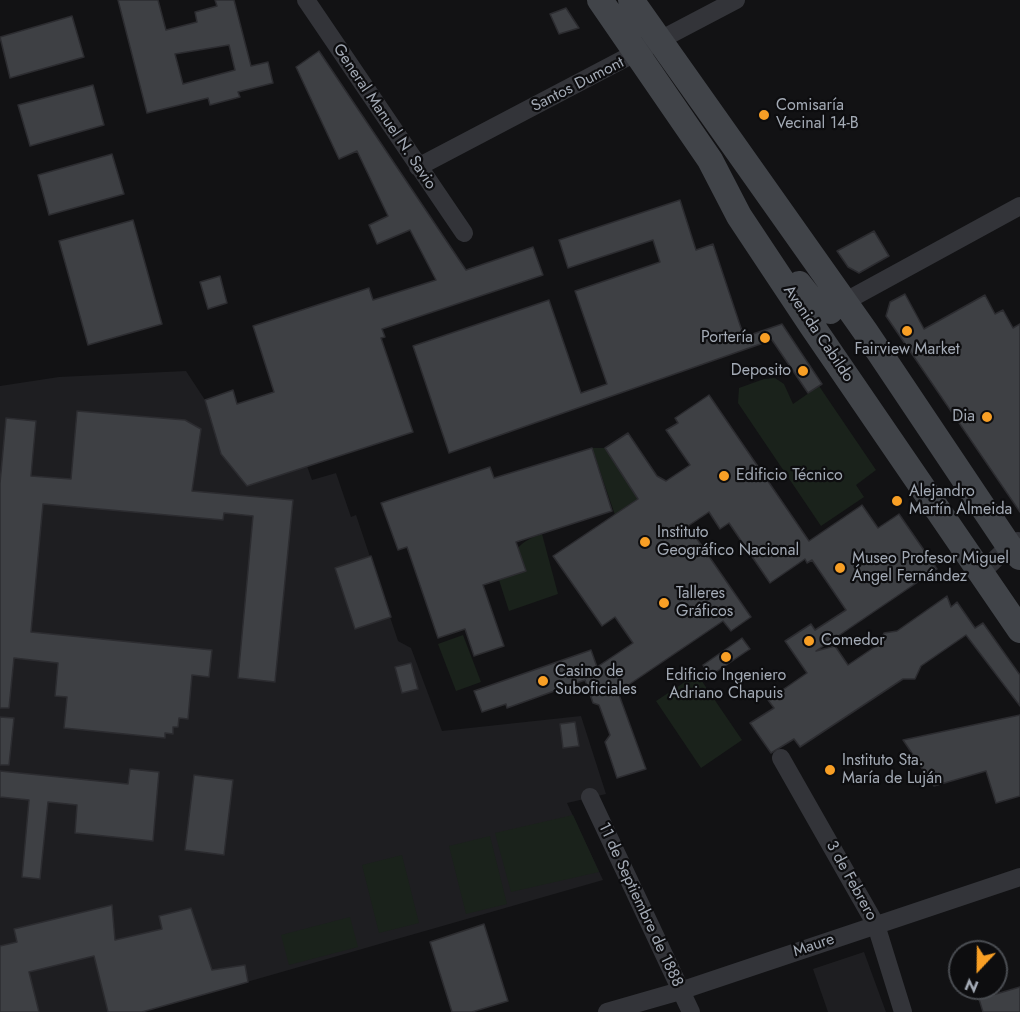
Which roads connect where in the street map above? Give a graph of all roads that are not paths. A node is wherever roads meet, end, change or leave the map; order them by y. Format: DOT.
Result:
graph roads {
  1 [pos="306,0"];
  2 [pos="600,0"];
  3 [pos="631,0"];
  4 [pos="736,0"];
  5 [pos="653,32"];
  6 [pos="630,44"];
  7 [pos="710,160"];
  8 [pos="418,167"];
  9 [pos="1020,206"];
  10 [pos="464,233"];
  11 [pos="837,306"];
  12 [pos="1016,548"];
  13 [pos="981,573"];
  14 [pos="1020,630"];
  15 [pos="781,758"];
  16 [pos="590,797"];
  17 [pos="1020,877"];
  18 [pos="876,925"];
  19 [pos="680,991"];
  20 [pos="607,1012"];
  21 [pos="691,1012"];
  22 [pos="903,1012"];
  1 -- 8 [label="street, General Manuel N. Savio"];
  2 -- 6 [label="main road, Avenida Cabildo"];
  3 -- 5 [label="main road"];
  4 -- 5 [label="street, Santos Dumont"];
  5 -- 6 [label="street, Santos Dumont"];
  5 -- 11 [label="main road"];
  6 -- 7 [label="main road, Avenida Cabildo"];
  6 -- 8 [label="street, Santos Dumont"];
  7 -- 11 [label="main road"];
  7 -- 13 [label="main road, Avenida Cabildo"];
  8 -- 10 [label="street, General Manuel N. Savio"];
  9 -- 11 [label="street"];
  11 -- 12 [label="main road"];
  12 -- 13 [label="street"];
  13 -- 14 [label="main road, Avenida Cabildo"];
  15 -- 18 [label="street, 3 de Febrero"];
  16 -- 19 [label="street, 11 de Septiembre de 1888"];
  17 -- 18 [label="street, Maure"];
  18 -- 19 [label="street, Maure"];
  18 -- 22 [label="street, 3 de Febrero"];
  19 -- 20 [label="street, Maure"];
  19 -- 21 [label="street, 11 de Septiembre de 1888"];
}
